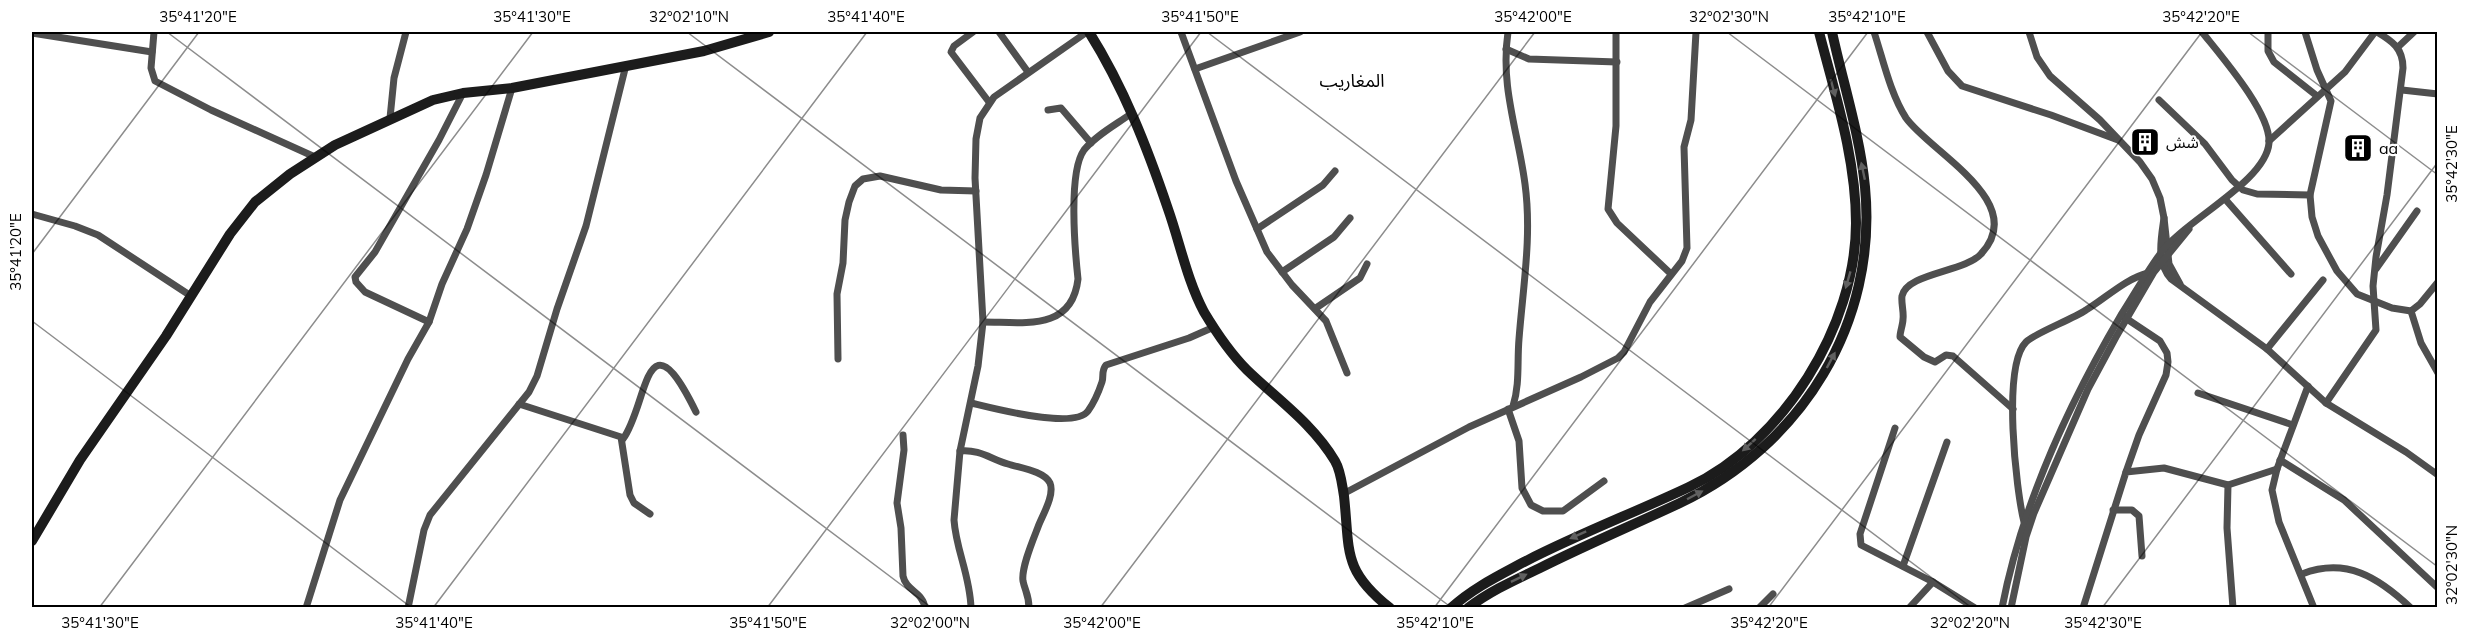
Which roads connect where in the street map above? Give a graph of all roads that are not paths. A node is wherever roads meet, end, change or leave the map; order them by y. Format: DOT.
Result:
graph roads {
  1 [pos="154,32"];
  2 [pos="406,32"];
  3 [pos="769,32"];
  4 [pos="974,32"];
  5 [pos="999,32"];
  6 [pos="1088,32"];
  7 [pos="1184,32"];
  8 [pos="1300,32"];
  9 [pos="1508,32"];
  10 [pos="1616,32"];
  11 [pos="1696,32"];
  12 [pos="1819,32"];
  13 [pos="1832,32"];
  14 [pos="1874,32"];
  15 [pos="1927,32"];
  16 [pos="2029,32"];
  17 [pos="2202,32"];
  18 [pos="2268,32"];
  19 [pos="2305,32"];
  20 [pos="2376,32"];
  21 [pos="2414,32"];
  22 [pos="32,33"];
  23 [pos="2398,47"];
  24 [pos="1506,49"];
  25 [pos="152,52"];
  26 [pos="1617,62"];
  27 [pos="626,65"];
  28 [pos="1195,69"];
  29 [pos="1028,72"];
  30 [pos="512,88"];
  31 [pos="2326,88"];
  32 [pos="2402,90"];
  33 [pos="463,93"];
  34 [pos="2438,94"];
  35 [pos="2317,96"];
  36 [pos="2159,99"];
  37 [pos="989,102"];
  38 [pos="1048,110"];
  39 [pos="1132,113"];
  40 [pos="390,118"];
  41 [pos="2120,141"];
  42 [pos="2269,141"];
  43 [pos="1091,143"];
  44 [pos="315,157"];
  45 [pos="1335,171"];
  46 [pos="2238,187"];
  47 [pos="976,191"];
  48 [pos="2310,195"];
  49 [pos="2225,198"];
  50 [pos="2417,211"];
  51 [pos="32,214"];
  52 [pos="1350,218"];
  53 [pos="2164,218"];
  54 [pos="2194,222"];
  55 [pos="1257,229"];
  56 [pos="2168,244"];
  57 [pos="2164,253"];
  58 [pos="2162,260"];
  59 [pos="1367,264"];
  60 [pos="2374,271"];
  61 [pos="2150,272"];
  62 [pos="1282,273"];
  63 [pos="1670,273"];
  64 [pos="2291,274"];
  65 [pos="2323,280"];
  66 [pos="2438,282"];
  67 [pos="2183,288"];
  68 [pos="191,296"];
  69 [pos="2374,302"];
  70 [pos="1316,308"];
  71 [pos="2411,312"];
  72 [pos="2124,317"];
  73 [pos="429,322"];
  74 [pos="983,322"];
  75 [pos="1214,327"];
  76 [pos="2267,350"];
  77 [pos="838,358"];
  78 [pos="1347,373"];
  79 [pos="2438,373"];
  80 [pos="2308,386"];
  81 [pos="2198,393"];
  82 [pos="971,403"];
  83 [pos="2326,403"];
  84 [pos="519,404"];
  85 [pos="1510,408"];
  86 [pos="2013,409"];
  87 [pos="696,412"];
  88 [pos="2293,425"];
  89 [pos="1895,428"];
  90 [pos="903,435"];
  91 [pos="623,439"];
  92 [pos="1947,442"];
  93 [pos="960,451"];
  94 [pos="2280,460"];
  95 [pos="2277,469"];
  96 [pos="2126,472"];
  97 [pos="2438,475"];
  98 [pos="1604,481"];
  99 [pos="2228,485"];
  100 [pos="1343,494"];
  101 [pos="2113,510"];
  102 [pos="650,514"];
  103 [pos="2024,522"];
  104 [pos="32,541"];
  105 [pos="2142,556"];
  106 [pos="2011,564"];
  107 [pos="1903,566"];
  108 [pos="2019,566"];
  109 [pos="2302,574"];
  110 [pos="1933,582"];
  111 [pos="2438,588"];
  112 [pos="1729,589"];
  113 [pos="1773,594"];
  114 [pos="1375,596"];
  115 [pos="1483,602"];
  116 [pos="306,608"];
  117 [pos="408,608"];
  118 [pos="925,608"];
  119 [pos="972,608"];
  120 [pos="1029,608"];
  121 [pos="1372,608"];
  122 [pos="1390,608"];
  123 [pos="1451,608"];
  124 [pos="1468,608"];
  125 [pos="1684,608"];
  126 [pos="1759,608"];
  127 [pos="1909,608"];
  128 [pos="1975,608"];
  129 [pos="2002,608"];
  130 [pos="2011,608"];
  131 [pos="2083,608"];
  132 [pos="2233,608"];
  133 [pos="2314,608"];
  134 [pos="2411,608"];
  1 -- 25 [label="street"];
  2 -- 40 [label="street"];
  3 -- 27 [label="street"];
  4 -- 37 [label="street"];
  5 -- 29 [label="street"];
  6 -- 29 [label="street"];
  6 -- 39 [label="street"];
  7 -- 28 [label="street"];
  8 -- 28 [label="street"];
  9 -- 24 [label="street"];
  10 -- 26 [label="street"];
  11 -- 63 [label="street"];
  12 -- 123 [label="street, one-way"];
  115 -- 13 [label="street, one-way"];
  14 -- 86 [label="street"];
  15 -- 41 [label="street"];
  16 -- 41 [label="street"];
  17 -- 42 [label="street"];
  18 -- 35 [label="street"];
  19 -- 31 [label="street"];
  20 -- 23 [label="street"];
  20 -- 31 [label="street"];
  21 -- 23 [label="street"];
  22 -- 25 [label="street"];
  23 -- 32 [label="street"];
  24 -- 26 [label="street"];
  24 -- 85 [label="street"];
  25 -- 44 [label="street"];
  26 -- 63 [label="street"];
  27 -- 30 [label="street"];
  27 -- 84 [label="street"];
  28 -- 55 [label="street"];
  29 -- 37 [label="street"];
  30 -- 33 [label="street"];
  30 -- 73 [label="street"];
  31 -- 35 [label="street"];
  31 -- 48 [label="street"];
  32 -- 34 [label="street"];
  32 -- 60 [label="street"];
  33 -- 40 [label="street"];
  33 -- 73 [label="street"];
  35 -- 42 [label="street"];
  36 -- 46 [label="street"];
  37 -- 47 [label="street"];
  38 -- 43 [label="street"];
  39 -- 43 [label="street"];
  39 -- 75 [label="street"];
  40 -- 44 [label="street"];
  41 -- 53 [label="street"];
  42 -- 46 [label="street"];
  43 -- 74 [label="street"];
  44 -- 68 [label="street"];
  45 -- 55 [label="street"];
  46 -- 48 [label="street"];
  46 -- 49 [label="street"];
  47 -- 74 [label="street"];
  47 -- 77 [label="street"];
  48 -- 69 [label="street"];
  49 -- 54 [label="street"];
  49 -- 64 [label="street"];
  50 -- 60 [label="street"];
  51 -- 68 [label="street"];
  52 -- 62 [label="street"];
  53 -- 56 [label="street"];
  53 -- 57 [label="street"];
  54 -- 56 [label="street"];
  54 -- 57 [label="street"];
  55 -- 62 [label="street"];
  56 -- 57 [label="street"];
  57 -- 58 [label="street"];
  57 -- 61 [label="street"];
  57 -- 67 [label="street"];
  58 -- 61 [label="street"];
  58 -- 67 [label="street"];
  59 -- 70 [label="street"];
  60 -- 69 [label="street"];
  61 -- 72 [label="street"];
  61 -- 86 [label="street"];
  62 -- 70 [label="street"];
  63 -- 85 [label="street"];
  65 -- 76 [label="street"];
  66 -- 71 [label="street"];
  67 -- 76 [label="street"];
  68 -- 104 [label="street"];
  69 -- 71 [label="street"];
  69 -- 83 [label="street"];
  70 -- 78 [label="street"];
  71 -- 79 [label="street"];
  72 -- 96 [label="street"];
  72 -- 103 [label="street"];
  72 -- 108 [label="street"];
  73 -- 116 [label="street"];
  74 -- 82 [label="street"];
  75 -- 82 [label="street"];
  75 -- 100 [label="street"];
  76 -- 80 [label="street"];
  80 -- 83 [label="street"];
  80 -- 88 [label="street"];
  81 -- 88 [label="street"];
  82 -- 93 [label="street"];
  83 -- 97 [label="street"];
  84 -- 91 [label="street"];
  84 -- 117 [label="street"];
  85 -- 98 [label="street"];
  85 -- 100 [label="street"];
  86 -- 103 [label="street"];
  87 -- 91 [label="street"];
  88 -- 94 [label="street"];
  89 -- 107 [label="street"];
  90 -- 118 [label="street"];
  91 -- 102 [label="street"];
  92 -- 107 [label="street"];
  93 -- 119 [label="street"];
  93 -- 120 [label="street"];
  94 -- 95 [label="street"];
  94 -- 111 [label="street"];
  95 -- 99 [label="street"];
  95 -- 109 [label="street"];
  96 -- 99 [label="street"];
  96 -- 101 [label="street"];
  99 -- 132 [label="street"];
  100 -- 114 [label="street"];
  101 -- 105 [label="street"];
  101 -- 131 [label="street"];
  103 -- 106 [label="street"];
  106 -- 108 [label="street"];
  106 -- 129 [label="street"];
  107 -- 110 [label="street"];
  108 -- 130 [label="street"];
  109 -- 133 [label="street"];
  109 -- 134 [label="street"];
  110 -- 127 [label="street"];
  110 -- 128 [label="street"];
  112 -- 125 [label="street"];
  113 -- 126 [label="street"];
  114 -- 121 [label="street"];
  114 -- 122 [label="street"];
  115 -- 124 [label="street"];
}
